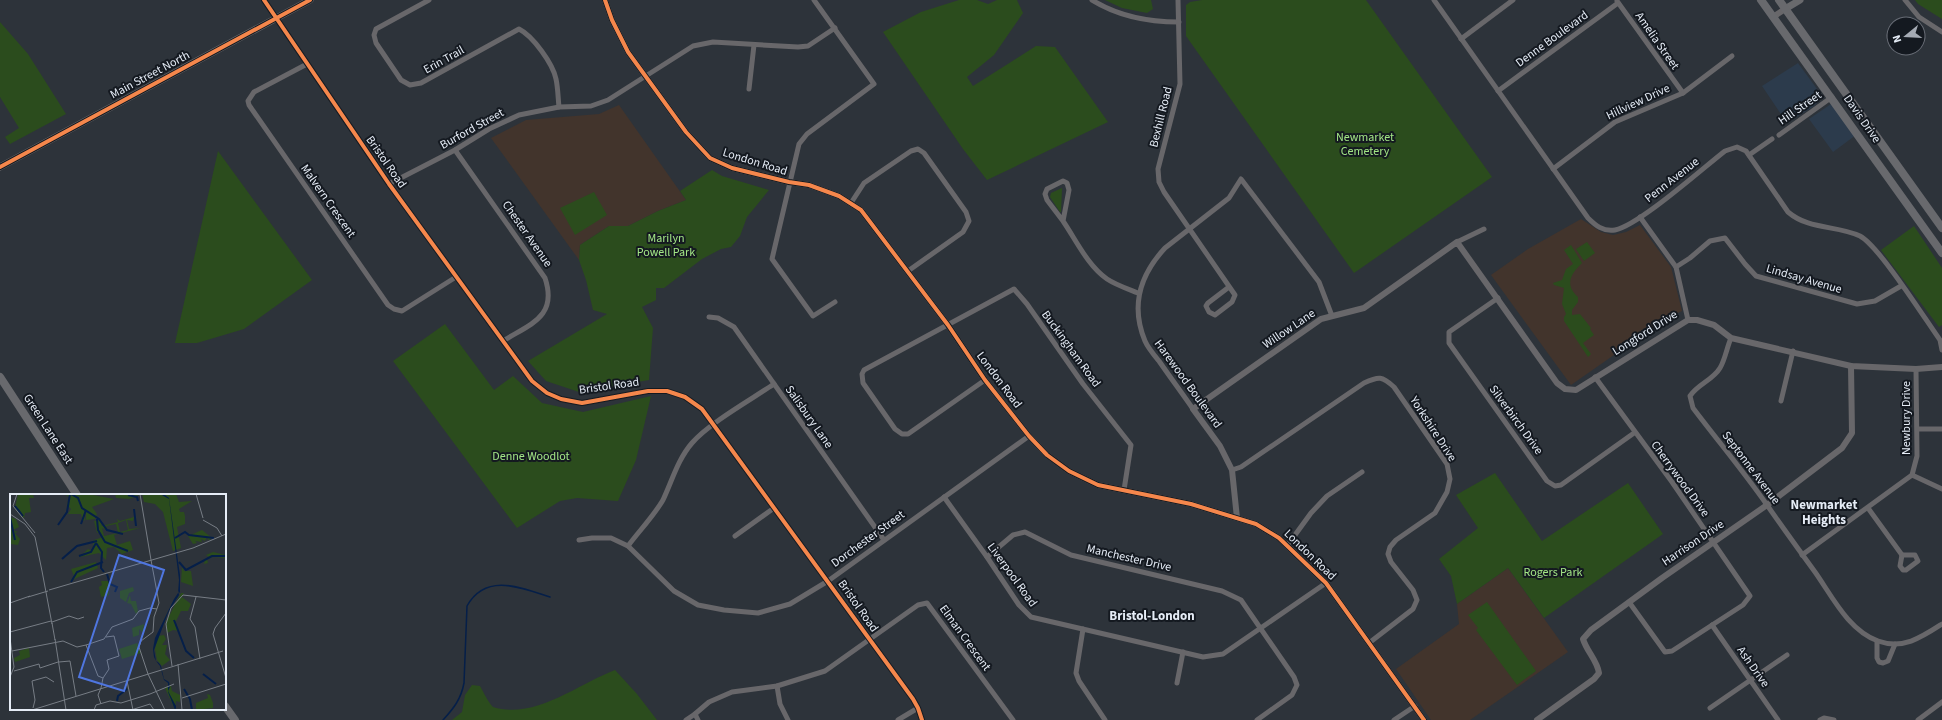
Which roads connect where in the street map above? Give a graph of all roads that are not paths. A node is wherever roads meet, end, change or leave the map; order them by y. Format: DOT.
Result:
graph roads {
  1 [pos="264,0"];
  2 [pos="310,0"];
  3 [pos="428,0"];
  4 [pos="605,0"];
  5 [pos="814,0"];
  6 [pos="1092,0"];
  7 [pos="1178,0"];
  8 [pos="1434,0"];
  9 [pos="1513,0"];
  10 [pos="1761,0"];
  11 [pos="1780,0"];
  12 [pos="1800,0"];
  13 [pos="1905,0"];
  14 [pos="1617,1"];
  15 [pos="1785,8"];
  16 [pos="1773,17"];
  17 [pos="277,19"];
  18 [pos="1179,22"];
  19 [pos="835,28"];
  20 [pos="1942,32"];
  21 [pos="1461,39"];
  22 [pos="754,45"];
  23 [pos="1732,56"];
  24 [pos="307,64"];
  25 [pos="647,77"];
  26 [pos="749,89"];
  27 [pos="1498,91"];
  28 [pos="1683,93"];
  29 [pos="1832,97"];
  30 [pos="559,108"];
  31 [pos="1779,135"];
  32 [pos="1772,139"];
  33 [pos="455,150"];
  34 [pos="1749,155"];
  35 [pos="0,167"];
  36 [pos="1553,168"];
  37 [pos="789,182"];
  38 [pos="389,184"];
  39 [pos="851,203"];
  40 [pos="1640,217"];
  41 [pos="1063,221"];
  42 [pos="1190,228"];
  43 [pos="1942,228"];
  44 [pos="1484,229"];
  45 [pos="1457,242"];
  46 [pos="1942,253"];
  47 [pos="1676,267"];
  48 [pos="908,271"];
  49 [pos="456,277"];
  50 [pos="1901,286"];
  51 [pos="1229,287"];
  52 [pos="1138,293"];
  53 [pos="1498,298"];
  54 [pos="835,302"];
  55 [pos="1332,316"];
  56 [pos="709,317"];
  57 [pos="1688,320"];
  58 [pos="948,325"];
  59 [pos="1731,338"];
  60 [pos="503,341"];
  61 [pos="1942,350"];
  62 [pos="1793,351"];
  63 [pos="1851,366"];
  64 [pos="1942,367"];
  65 [pos="1916,369"];
  66 [pos="0,377"];
  67 [pos="1595,377"];
  68 [pos="985,380"];
  69 [pos="774,384"];
  70 [pos="1782,401"];
  71 [pos="1193,409"];
  72 [pos="714,425"];
  73 [pos="1918,429"];
  74 [pos="1942,429"];
  75 [pos="1634,434"];
  76 [pos="1029,436"];
  77 [pos="1232,470"];
  78 [pos="1362,472"];
  79 [pos="1912,475"];
  80 [pos="1942,488"];
  81 [pos="1124,490"];
  82 [pos="75,494"];
  83 [pos="944,497"];
  84 [pos="1767,505"];
  85 [pos="774,508"];
  86 [pos="1868,508"];
  87 [pos="1237,518"];
  88 [pos="735,536"];
  89 [pos="579,540"];
  90 [pos="884,540"];
  91 [pos="1713,543"];
  92 [pos="628,546"];
  93 [pos="1287,546"];
  94 [pos="1802,555"];
  95 [pos="1902,555"];
  96 [pos="987,557"];
  97 [pos="828,581"];
  98 [pos="1326,583"];
  99 [pos="1629,602"];
  100 [pos="1942,624"];
  101 [pos="1712,625"];
  102 [pos="1083,629"];
  103 [pos="1260,629"];
  104 [pos="870,640"];
  105 [pos="1877,641"];
  106 [pos="1368,643"];
  107 [pos="1895,644"];
  108 [pos="1183,652"];
  109 [pos="1787,655"];
  110 [pos="1750,680"];
  111 [pos="1177,683"];
  112 [pos="777,686"];
  113 [pos="1941,705"];
  114 [pos="1415,706"];
  115 [pos="226,707"];
  116 [pos="918,708"];
  117 [pos="1710,708"];
  118 [pos="695,714"];
  119 [pos="235,720"];
  120 [pos="686,720"];
  121 [pos="698,720"];
  122 [pos="788,720"];
  123 [pos="898,720"];
  124 [pos="922,720"];
  125 [pos="1013,720"];
  126 [pos="1105,720"];
  127 [pos="1257,720"];
  128 [pos="1394,720"];
  129 [pos="1424,720"];
  130 [pos="1537,720"];
  131 [pos="1778,720"];
  132 [pos="1820,720"];
  133 [pos="1834,720"];
  134 [pos="1918,720"];
  1 -- 17 [label="street, Bristol Road"];
  2 -- 17 [label="main road, Main Street North"];
  3 -- 30 [label="street, Erin Trail"];
  4 -- 25 [label="street, London Road"];
  5 -- 19 [label="street"];
  6 -- 18 [label="street"];
  7 -- 18 [label="street, Bexhill Road"];
  8 -- 21 [label="street, Penn Avenue"];
  9 -- 21 [label="street"];
  10 -- 16 [label="main road, Davis Drive"];
  11 -- 15 [label="main road, Davis Drive"];
  12 -- 15 [label="main road"];
  13 -- 20 [label="street"];
  14 -- 27 [label="street, Denne Boulevard"];
  14 -- 28 [label="street, Amelia Street"];
  15 -- 16 [label="street"];
  15 -- 43 [label="main road, Davis Drive"];
  16 -- 29 [label="main road, Davis Drive"];
  17 -- 24 [label="street, Bristol Road"];
  17 -- 35 [label="main road, Main Street North"];
  18 -- 42 [label="street, Bexhill Road"];
  19 -- 22 [label="street, Burford Street"];
  19 -- 37 [label="street"];
  21 -- 27 [label="street, Penn Avenue"];
  22 -- 25 [label="street, Burford Street"];
  22 -- 26 [label="street"];
  23 -- 28 [label="street, Hillview Drive"];
  24 -- 38 [label="street, Bristol Road"];
  24 -- 49 [label="street, Malvern Crescent"];
  25 -- 30 [label="street, Burford Street"];
  25 -- 37 [label="street, London Road"];
  27 -- 36 [label="street, Penn Avenue"];
  28 -- 36 [label="street, Hillview Drive"];
  29 -- 31 [label="street, Hill Street"];
  29 -- 46 [label="main road, Davis Drive"];
  30 -- 33 [label="street, Burford Street"];
  32 -- 34 [label="street, Hill Street"];
  33 -- 38 [label="street, Burford Street"];
  33 -- 60 [label="street, Chester Avenue"];
  34 -- 40 [label="street, Penn Avenue"];
  34 -- 50 [label="street"];
  36 -- 40 [label="street, Penn Avenue"];
  37 -- 39 [label="street, London Road"];
  37 -- 54 [label="street"];
  38 -- 49 [label="street, Bristol Road"];
  39 -- 48 [label="street, London Road"];
  39 -- 48 [label="street"];
  40 -- 47 [label="street"];
  41 -- 41 [label="street"];
  41 -- 52 [label="street"];
  42 -- 51 [label="street, Bexhill Road"];
  42 -- 52 [label="street, Harewood Boulevard"];
  42 -- 55 [label="street, Harewood Boulevard"];
  44 -- 45 [label="street, Willow Lane"];
  45 -- 53 [label="street, Longford Drive"];
  45 -- 55 [label="street, Willow Lane"];
  47 -- 50 [label="street, Lindsay Avenue"];
  47 -- 57 [label="street"];
  48 -- 58 [label="street, London Road"];
  49 -- 60 [label="street, Bristol Road"];
  50 -- 61 [label="street"];
  51 -- 51 [label="street"];
  52 -- 71 [label="street, Harewood Boulevard"];
  53 -- 67 [label="street, Longford Drive"];
  53 -- 75 [label="street, Silverbirch Drive"];
  55 -- 71 [label="street, Willow Lane"];
  56 -- 69 [label="street, Salisbury Lane"];
  57 -- 59 [label="street, Longford Drive"];
  57 -- 67 [label="street, Longford Drive"];
  58 -- 68 [label="street, London Road"];
  58 -- 68 [label="street"];
  58 -- 81 [label="street, Buckingham Road"];
  59 -- 62 [label="street, Longford Drive"];
  59 -- 84 [label="street, Septonne Avenue"];
  60 -- 72 [label="street, Bristol Road"];
  62 -- 63 [label="street, Longford Drive"];
  62 -- 70 [label="street"];
  63 -- 65 [label="street, Longford Drive"];
  63 -- 84 [label="street, Harrison Drive"];
  64 -- 65 [label="street, Longford Drive"];
  65 -- 73 [label="street, Newbury Drive"];
  66 -- 82 [label="main road, Green Lane East"];
  67 -- 75 [label="street, Cherrywood Drive"];
  68 -- 76 [label="street, London Road"];
  69 -- 72 [label="street"];
  69 -- 90 [label="street, Salisbury Lane"];
  71 -- 77 [label="street, Harewood Boulevard"];
  72 -- 85 [label="street, Bristol Road"];
  72 -- 92 [label="street"];
  73 -- 74 [label="street"];
  73 -- 79 [label="street, Newbury Drive"];
  75 -- 91 [label="street, Cherrywood Drive"];
  76 -- 81 [label="street, London Road"];
  76 -- 83 [label="street, Dorchester Street"];
  77 -- 87 [label="street, Harewood Boulevard"];
  77 -- 106 [label="street, Yorkshire Drive"];
  78 -- 93 [label="street"];
  79 -- 80 [label="street"];
  79 -- 86 [label="street"];
  81 -- 87 [label="street, London Road"];
  83 -- 90 [label="street, Dorchester Street"];
  83 -- 96 [label="street, Liverpool Road"];
  84 -- 91 [label="street, Harrison Drive"];
  84 -- 94 [label="street, Septonne Avenue"];
  85 -- 88 [label="street"];
  85 -- 97 [label="street, Bristol Road"];
  86 -- 94 [label="street"];
  86 -- 95 [label="street"];
  87 -- 93 [label="street, London Road"];
  89 -- 92 [label="street"];
  90 -- 97 [label="street, Dorchester Street"];
  91 -- 99 [label="street, Harrison Drive"];
  91 -- 101 [label="street, Cherrywood Drive"];
  92 -- 97 [label="street, Dorchester Street"];
  93 -- 98 [label="street, London Road"];
  94 -- 105 [label="street, Septonne Avenue"];
  95 -- 95 [label="street"];
  96 -- 102 [label="street, Liverpool Road"];
  96 -- 103 [label="street, Manchester Drive"];
  97 -- 104 [label="street, Bristol Road"];
  98 -- 103 [label="street, Liverpool Road"];
  98 -- 106 [label="street, London Road"];
  99 -- 101 [label="street, Cherrywood Drive"];
  99 -- 130 [label="street, Harrison Drive"];
  100 -- 107 [label="street, Septonne Avenue"];
  101 -- 110 [label="street, Ash Drive"];
  102 -- 108 [label="street, Liverpool Road"];
  102 -- 126 [label="street"];
  103 -- 108 [label="street, Liverpool Road"];
  103 -- 127 [label="street, Manchester Drive"];
  104 -- 112 [label="street"];
  104 -- 116 [label="street, Bristol Road"];
  104 -- 125 [label="street, Elman Crescent"];
  105 -- 107 [label="street, Septonne Avenue"];
  105 -- 107 [label="street"];
  106 -- 114 [label="street, London Road"];
  108 -- 111 [label="street"];
  109 -- 110 [label="street"];
  110 -- 117 [label="street"];
  110 -- 131 [label="street, Ash Drive"];
  112 -- 118 [label="street"];
  112 -- 122 [label="street"];
  113 -- 134 [label="street"];
  114 -- 128 [label="street"];
  114 -- 129 [label="street, London Road"];
  115 -- 119 [label="main road"];
  116 -- 123 [label="street"];
  116 -- 124 [label="street, Bristol Road"];
  118 -- 120 [label="street"];
  118 -- 121 [label="street"];
  132 -- 133 [label="street"];
}
